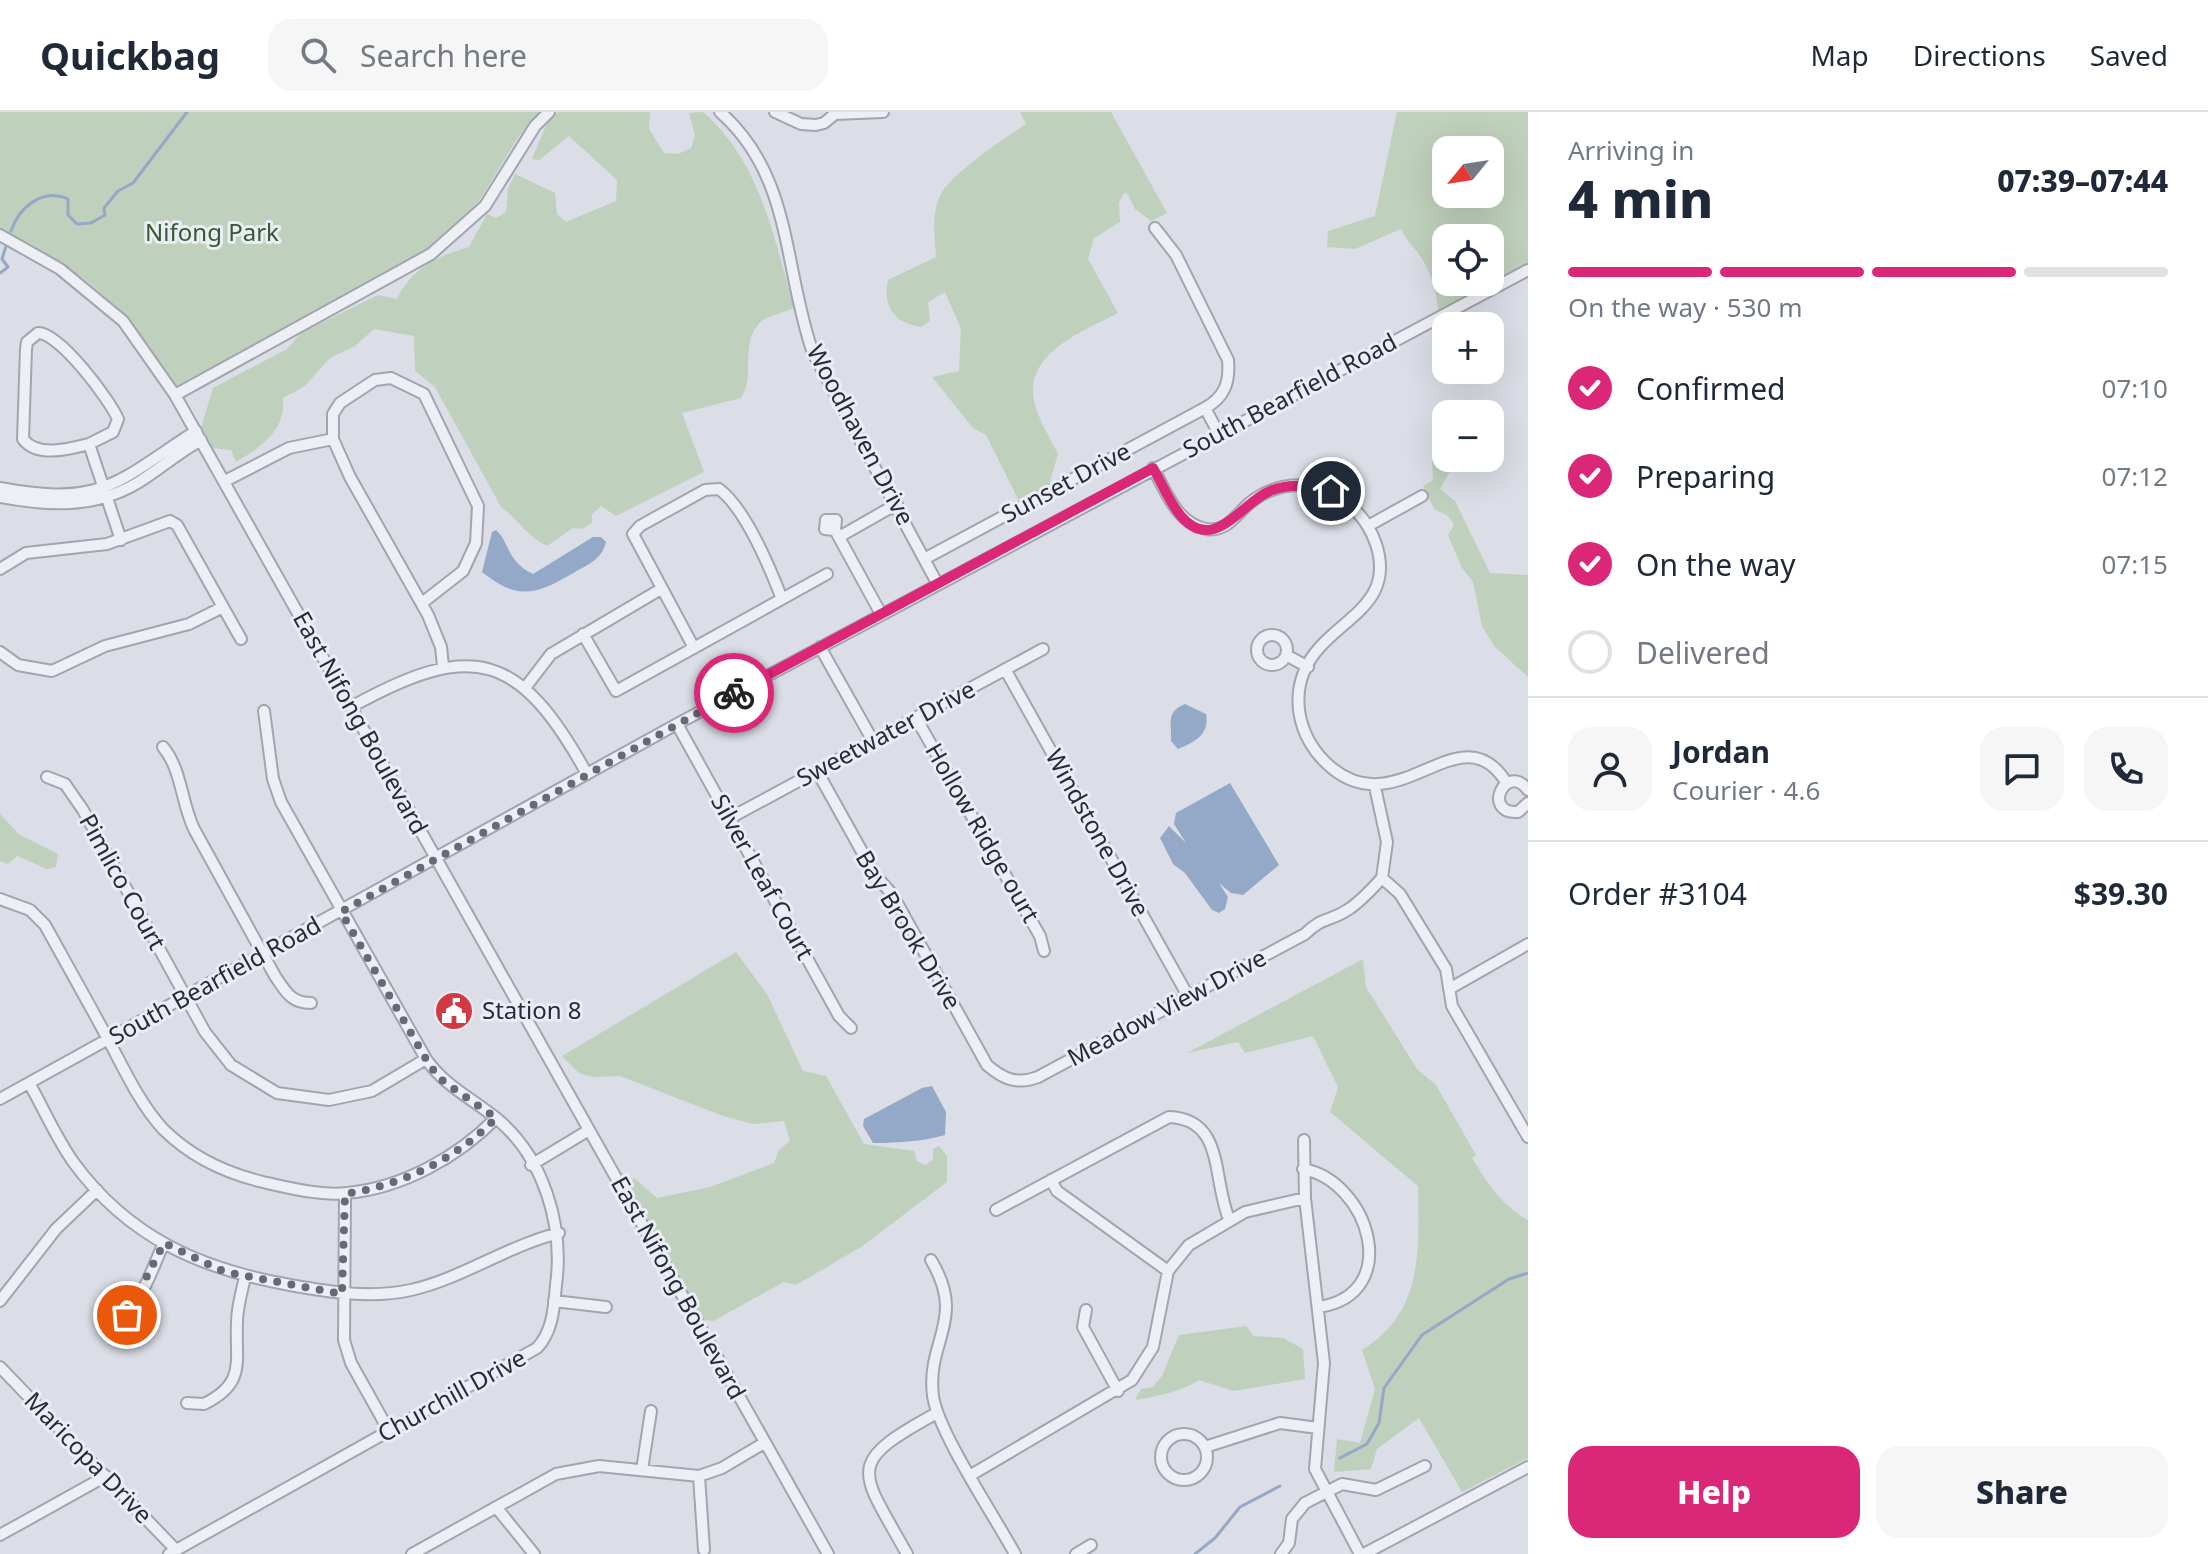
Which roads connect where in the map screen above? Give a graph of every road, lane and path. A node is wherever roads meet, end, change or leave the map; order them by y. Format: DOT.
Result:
graph roads {
  1 [pos="549,112"];
  2 [pos="720,112"];
  3 [pos="775,112"];
  4 [pos="883,112"];
  5 [pos="1155,228"];
  6 [pos="0,235"];
  7 [pos="1528,270"];
  8 [pos="175,395"];
  9 [pos="1205,408"];
  10 [pos="1219,434"];
  11 [pos="198,435"];
  12 [pos="333,439"];
  13 [pos="89,444"];
  14 [pos="1153,468"];
  15 [pos="225,481"];
  16 [pos="0,488"];
  17 [pos="106,492"];
  18 [pos="1422,496"];
  19 [pos="0,497"];
  20 [pos="897,504"];
  21 [pos="1368,526"];
  22 [pos="121,540"];
  23 [pos="926,558"];
  24 [pos="0,569"];
  25 [pos="827,574"];
  26 [pos="937,583"];
  27 [pos="661,589"];
  28 [pos="782,599"];
  29 [pos="422,603"];
  30 [pos="223,607"];
  31 [pos="881,614"];
  32 [pos="583,634"];
  33 [pos="241,639"];
  34 [pos="820,647"];
  35 [pos="694,648"];
  36 [pos="1043,649"];
  37 [pos="0,652"];
  38 [pos="1286,655"];
  39 [pos="443,666"];
  40 [pos="1308,667"];
  41 [pos="1005,669"];
  42 [pos="525,688"];
  43 [pos="351,707"];
  44 [pos="264,711"];
  45 [pos="916,718"];
  46 [pos="677,724"];
  47 [pos="873,741"];
  48 [pos="163,747"];
  49 [pos="817,771"];
  50 [pos="587,774"];
  51 [pos="47,777"];
  52 [pos="1506,782"];
  53 [pos="1375,787"];
  54 [pos="1528,790"];
  55 [pos="1528,803"];
  56 [pos="730,818"];
  57 [pos="435,858"];
  58 [pos="1382,878"];
  59 [pos="0,899"];
  60 [pos="341,912"];
  61 [pos="1528,944"];
  62 [pos="1044,951"];
  63 [pos="264,955"];
  64 [pos="1449,989"];
  65 [pos="1188,996"];
  66 [pos="185,998"];
  67 [pos="311,1003"];
  68 [pos="851,1028"];
  69 [pos="108,1039"];
  70 [pos="426,1059"];
  71 [pos="1008,1080"];
  72 [pos="29,1083"];
  73 [pos="0,1099"];
  74 [pos="496,1118"];
  75 [pos="589,1130"];
  76 [pos="1528,1137"];
  77 [pos="1304,1140"];
  78 [pos="531,1165"];
  79 [pos="1303,1169"];
  80 [pos="1051,1180"];
  81 [pos="97,1190"];
  82 [pos="345,1194"];
  83 [pos="1305,1198"];
  84 [pos="996,1210"];
  85 [pos="1229,1219"];
  86 [pos="559,1233"];
  87 [pos="164,1243"];
  88 [pos="931,1260"];
  89 [pos="1168,1271"];
  90 [pos="245,1277"];
  91 [pos="342,1294"];
  92 [pos="0,1301"];
  93 [pos="554,1301"];
  94 [pos="606,1307"];
  95 [pos="1319,1307"];
  96 [pos="1086,1310"];
  97 [pos="112,1323"];
  98 [pos="0,1367"];
  99 [pos="1118,1391"];
  100 [pos="187,1403"];
  101 [pos="651,1411"];
  102 [pos="937,1413"];
  103 [pos="1318,1428"];
  104 [pos="389,1431"];
  105 [pos="764,1443"];
  106 [pos="1205,1447"];
  107 [pos="1425,1466"];
  108 [pos="1528,1467"];
  109 [pos="642,1470"];
  110 [pos="971,1475"];
  111 [pos="106,1476"];
  112 [pos="699,1476"];
  113 [pos="1325,1492"];
  114 [pos="496,1507"];
  115 [pos="0,1535"];
  116 [pos="1091,1545"];
  117 [pos="704,1550"];
  118 [pos="173,1552"];
  119 [pos="412,1554"];
  120 [pos="534,1554"];
  121 [pos="828,1554"];
  122 [pos="907,1554"];
  123 [pos="1015,1554"];
  124 [pos="1076,1554"];
  125 [pos="1281,1554"];
  126 [pos="1362,1554"];
  1 -- 8 [label="street"];
  2 -- 20 [label="street, Woodhaven Drive"];
  3 -- 4 [label="street"];
  5 -- 9 [label="street, Sunset Drive"];
  6 -- 8 [label="street, East Nifong Boulevard"];
  7 -- 10 [label="street, South Bearfield Road"];
  8 -- 11 [label="street, East Nifong Boulevard"];
  9 -- 10 [label="street"];
  9 -- 23 [label="street, Sunset Drive"];
  10 -- 14 [label="street, South Bearfield Road"];
  11 -- 15 [label="street, East Nifong Boulevard"];
  11 -- 17 [label="street"];
  12 -- 15 [label="street"];
  12 -- 29 [label="street"];
  12 -- 29 [label="street"];
  13 -- 13 [label="street"];
  13 -- 17 [label="street"];
  14 -- 21 [label="street"];
  14 -- 26 [label="street, South Bearfield Road"];
  15 -- 43 [label="street, East Nifong Boulevard"];
  16 -- 17 [label="street"];
  17 -- 19 [label="street"];
  17 -- 22 [label="street"];
  18 -- 21 [label="street"];
  20 -- 23 [label="street, Woodhaven Drive"];
  20 -- 31 [label="street"];
  21 -- 40 [label="street"];
  22 -- 24 [label="street"];
  22 -- 30 [label="street"];
  23 -- 26 [label="street, Woodhaven Drive"];
  25 -- 28 [label="street"];
  26 -- 31 [label="street, South Bearfield Road"];
  27 -- 28 [label="street"];
  27 -- 32 [label="street"];
  27 -- 35 [label="street"];
  28 -- 35 [label="street"];
  29 -- 39 [label="street"];
  30 -- 33 [label="street"];
  30 -- 37 [label="street"];
  31 -- 34 [label="street, South Bearfield Road"];
  32 -- 35 [label="street"];
  32 -- 42 [label="street"];
  34 -- 46 [label="street, South Bearfield Road"];
  34 -- 47 [label="street"];
  36 -- 41 [label="street, Sweetwater Drive"];
  38 -- 40 [label="street"];
  39 -- 42 [label="street"];
  39 -- 43 [label="street"];
  40 -- 53 [label="street"];
  41 -- 45 [label="street, Sweetwater Drive"];
  41 -- 65 [label="street, Windstone Drive"];
  42 -- 50 [label="street"];
  43 -- 57 [label="street, East Nifong Boulevard"];
  44 -- 60 [label="street, Churchill Drive"];
  45 -- 47 [label="street, Sweetwater Drive"];
  45 -- 62 [label="street, Hollow Ridge ourt"];
  46 -- 50 [label="street, South Bearfield Road"];
  46 -- 56 [label="street, Silver Leaf Court"];
  47 -- 49 [label="street, Sweetwater Drive"];
  48 -- 63 [label="street"];
  49 -- 56 [label="street, Sweetwater Drive"];
  49 -- 71 [label="street, Bay Brook Drive"];
  50 -- 57 [label="street, South Bearfield Road"];
  51 -- 66 [label="street, Pimlico Court"];
  52 -- 53 [label="street"];
  52 -- 54 [label="street"];
  52 -- 55 [label="street"];
  53 -- 58 [label="street"];
  56 -- 68 [label="street, Silver Leaf Court"];
  57 -- 60 [label="street, South Bearfield Road"];
  57 -- 75 [label="street, East Nifong Boulevard"];
  58 -- 64 [label="street"];
  58 -- 65 [label="street, Meadow View Drive"];
  59 -- 69 [label="street"];
  60 -- 63 [label="street, South Bearfield Road"];
  60 -- 70 [label="street, Churchill Drive"];
  61 -- 64 [label="street"];
  63 -- 66 [label="street, South Bearfield Road"];
  63 -- 67 [label="street"];
  64 -- 76 [label="street"];
  65 -- 71 [label="street, Meadow View Drive"];
  66 -- 69 [label="street, South Bearfield Road"];
  66 -- 70 [label="street, Pimlico Court"];
  69 -- 72 [label="street, South Bearfield Road"];
  69 -- 82 [label="street"];
  70 -- 74 [label="street, Churchill Drive"];
  72 -- 73 [label="street, South Bearfield Road"];
  72 -- 81 [label="street"];
  74 -- 78 [label="street, Churchill Drive"];
  74 -- 82 [label="street"];
  75 -- 78 [label="street"];
  75 -- 105 [label="street, East Nifong Boulevard"];
  77 -- 79 [label="street"];
  78 -- 86 [label="street, Churchill Drive"];
  79 -- 83 [label="street"];
  79 -- 95 [label="street"];
  80 -- 84 [label="street"];
  80 -- 85 [label="street"];
  80 -- 89 [label="street"];
  81 -- 87 [label="street"];
  81 -- 92 [label="street"];
  82 -- 91 [label="street"];
  83 -- 85 [label="street"];
  83 -- 95 [label="street"];
  85 -- 89 [label="street"];
  86 -- 91 [label="street"];
  86 -- 93 [label="street, Churchill Drive"];
  87 -- 90 [label="street"];
  87 -- 97 [label="street"];
  88 -- 102 [label="street"];
  89 -- 99 [label="street"];
  90 -- 91 [label="street"];
  90 -- 100 [label="street"];
  91 -- 104 [label="street"];
  93 -- 94 [label="street"];
  93 -- 104 [label="street, Churchill Drive"];
  95 -- 103 [label="street"];
  96 -- 99 [label="street"];
  98 -- 111 [label="street, Maricopa Drive"];
  99 -- 110 [label="street"];
  101 -- 109 [label="street"];
  102 -- 110 [label="street"];
  102 -- 122 [label="street"];
  103 -- 106 [label="street"];
  103 -- 113 [label="street"];
  104 -- 118 [label="street, Churchill Drive"];
  105 -- 112 [label="street"];
  105 -- 121 [label="street, East Nifong Boulevard"];
  106 -- 106 [label="street"];
  107 -- 113 [label="street"];
  108 -- 126 [label="street"];
  109 -- 112 [label="street"];
  109 -- 114 [label="street"];
  110 -- 123 [label="street"];
  111 -- 115 [label="street"];
  111 -- 118 [label="street, Maricopa Drive"];
  112 -- 117 [label="street"];
  113 -- 125 [label="street"];
  113 -- 126 [label="street"];
  114 -- 119 [label="street"];
  114 -- 120 [label="street"];
  116 -- 124 [label="street"];
}
